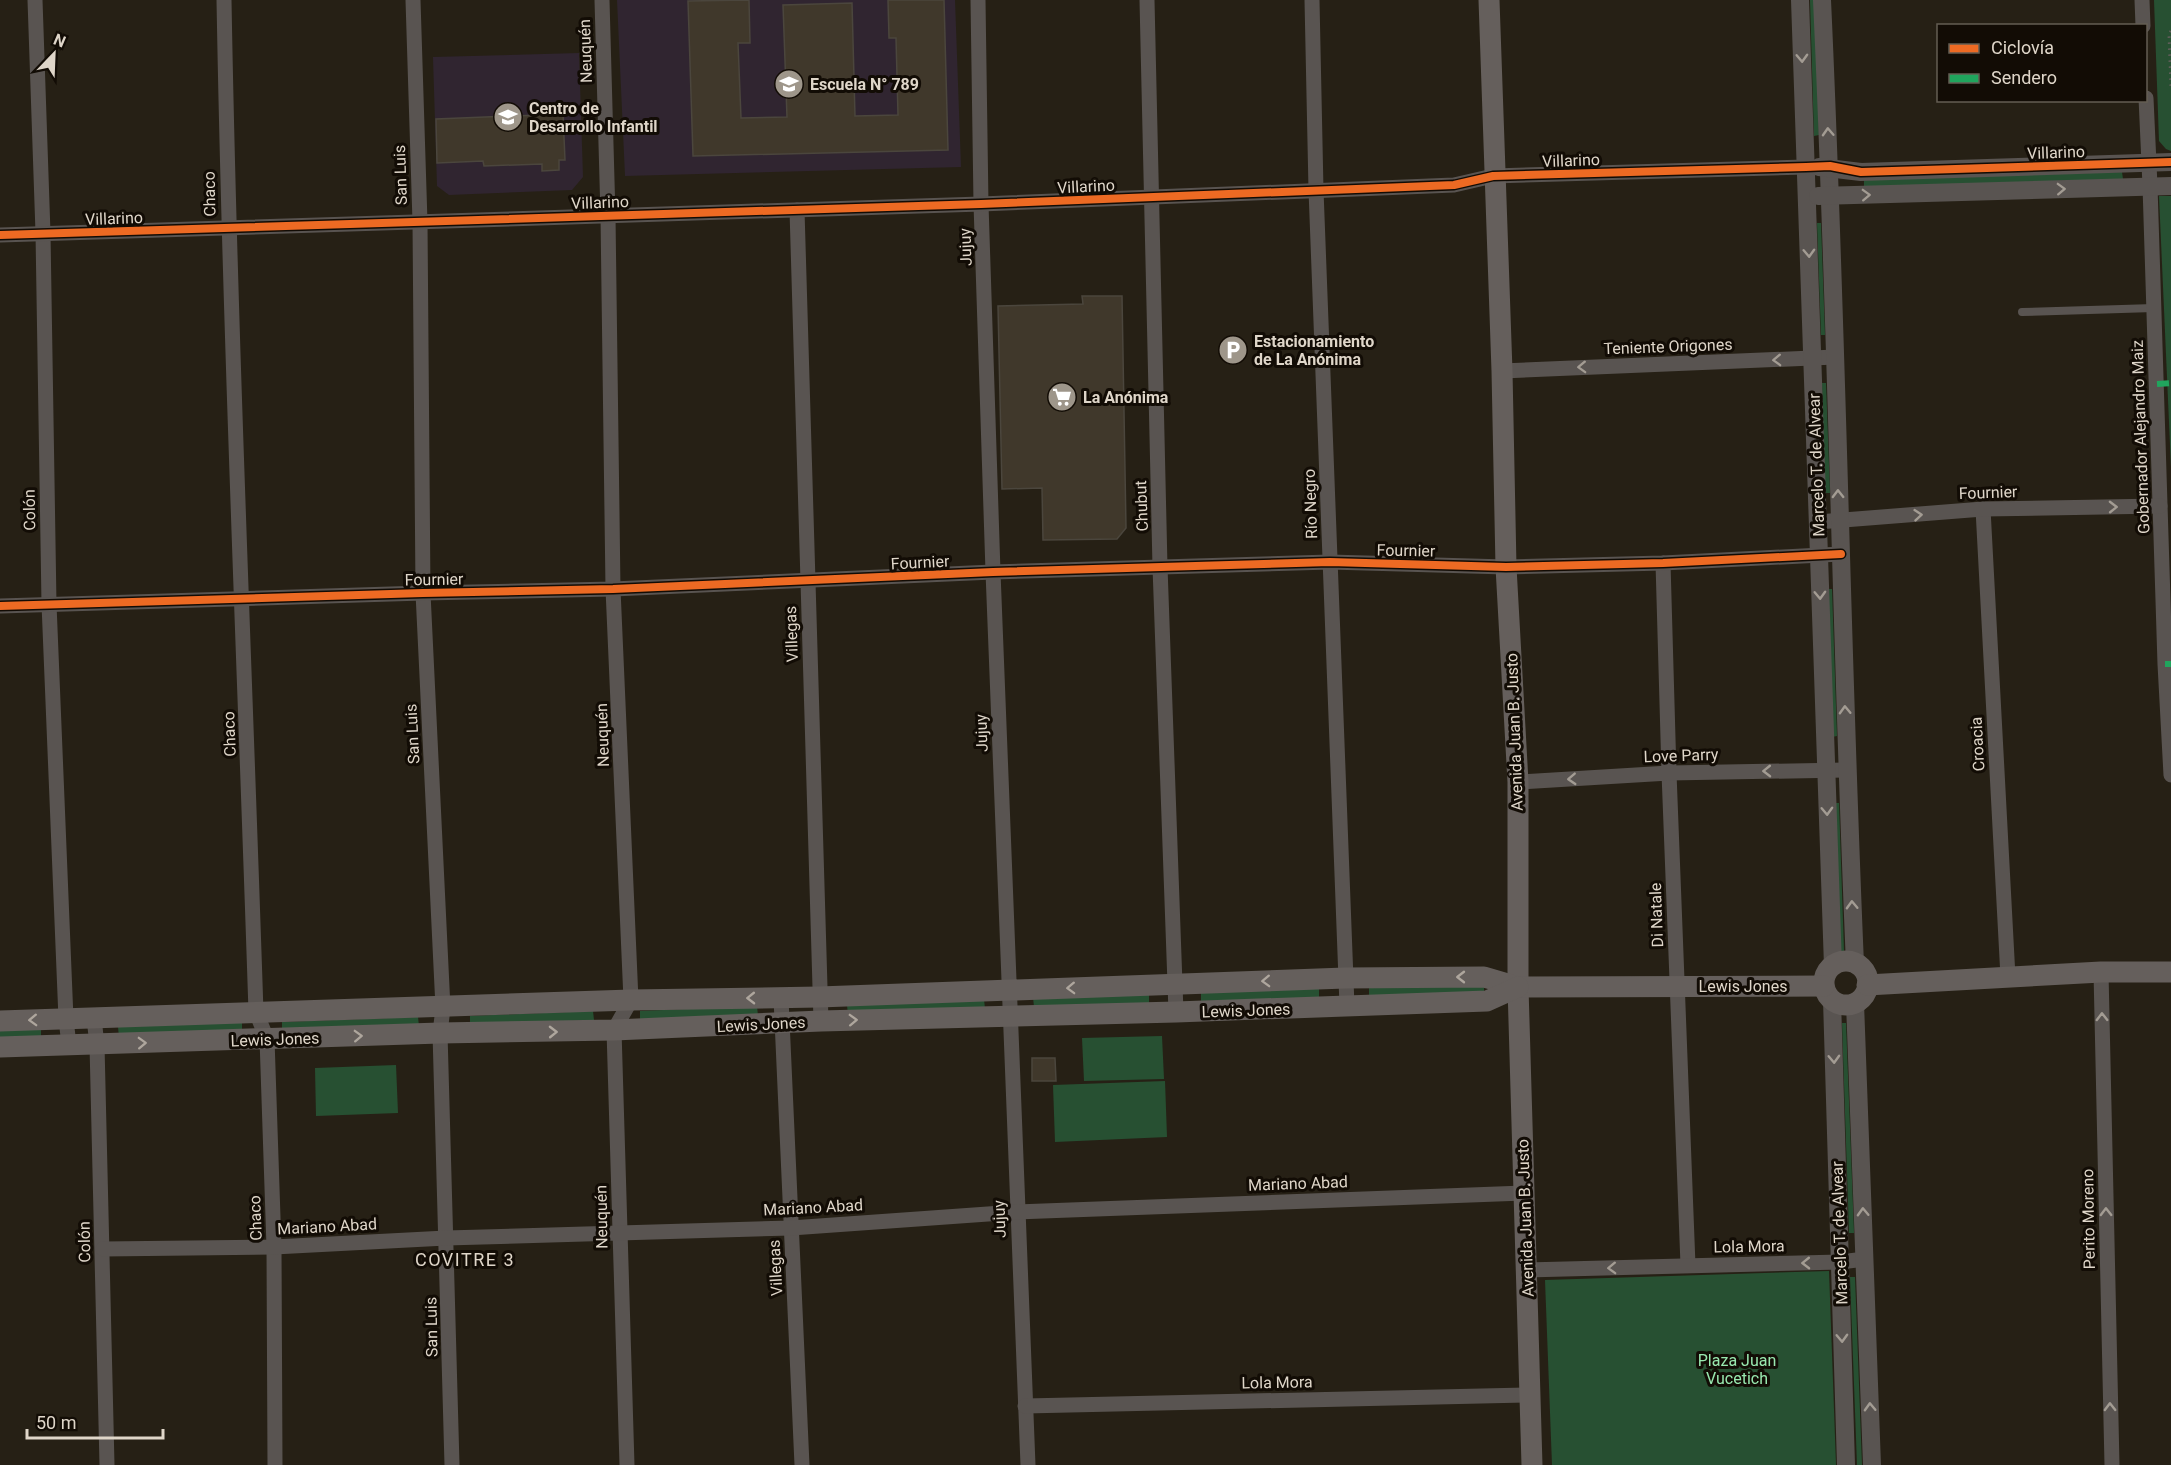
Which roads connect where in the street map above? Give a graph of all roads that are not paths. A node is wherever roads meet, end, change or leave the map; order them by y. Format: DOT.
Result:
graph roads {
  1 [pos="35,0"];
  2 [pos="224,0"];
  3 [pos="413,0"];
  4 [pos="602,0"];
  5 [pos="978,0"];
  6 [pos="1147,0"];
  7 [pos="1312,0"];
  8 [pos="1489,0"];
  9 [pos="1800,0"];
  10 [pos="1822,0"];
  11 [pos="2142,0"];
  12 [pos="2143,24"];
  13 [pos="2145,102"];
  14 [pos="2171,162"];
  15 [pos="2148,163"];
  16 [pos="1830,166"];
  17 [pos="1806,167"];
  18 [pos="1493,176"];
  19 [pos="2150,186"];
  20 [pos="2171,186"];
  21 [pos="1316,190"];
  22 [pos="1150,196"];
  23 [pos="1808,196"];
  24 [pos="1829,196"];
  25 [pos="981,204"];
  26 [pos="797,210"];
  27 [pos="608,216"];
  28 [pos="420,222"];
  29 [pos="228,228"];
  30 [pos="43,233"];
  31 [pos="0,235"];
  32 [pos="2154,308"];
  33 [pos="2022,312"];
  34 [pos="1835,357"];
  35 [pos="1813,358"];
  36 [pos="1502,371"];
  37 [pos="2160,506"];
  38 [pos="1983,509"];
  39 [pos="1839,521"];
  40 [pos="1818,522"];
  41 [pos="1841,554"];
  42 [pos="1818,556"];
  43 [pos="1330,562"];
  44 [pos="1663,563"];
  45 [pos="1160,567"];
  46 [pos="1506,567"];
  47 [pos="993,572"];
  48 [pos="808,580"];
  49 [pos="613,589"];
  50 [pos="423,593"];
  51 [pos="243,599"];
  52 [pos="49,604"];
  53 [pos="0,606"];
  54 [pos="1825,770"];
  55 [pos="1846,770"];
  56 [pos="1669,773"];
  57 [pos="2171,775"];
  58 [pos="1518,782"];
  59 [pos="1855,964"];
  60 [pos="1833,966"];
  61 [pos="2101,972"];
  62 [pos="2171,972"];
  63 [pos="2008,977"];
  64 [pos="1345,978"];
  65 [pos="1176,985"];
  66 [pos="1867,985"];
  67 [pos="1677,986"];
  68 [pos="1518,987"];
  69 [pos="1009,989"];
  70 [pos="1828,993"];
  71 [pos="819,997"];
  72 [pos="782,998"];
  73 [pos="631,1000"];
  74 [pos="1855,1003"];
  75 [pos="1347,1006"];
  76 [pos="443,1008"];
  77 [pos="256,1012"];
  78 [pos="1176,1012"];
  79 [pos="1011,1016"];
  80 [pos="94,1018"];
  81 [pos="66,1019"];
  82 [pos="0,1021"];
  83 [pos="821,1021"];
  84 [pos="783,1023"];
  85 [pos="614,1030"];
  86 [pos="440,1034"];
  87 [pos="267,1040"];
  88 [pos="97,1044"];
  89 [pos="69,1045"];
  90 [pos="0,1047"];
  91 [pos="1524,1193"];
  92 [pos="1016,1212"];
  93 [pos="791,1228"];
  94 [pos="619,1233"];
  95 [pos="446,1238"];
  96 [pos="274,1247"];
  97 [pos="103,1249"];
  98 [pos="1865,1258"];
  99 [pos="1840,1262"];
  100 [pos="1688,1265"];
  101 [pos="1527,1270"];
  102 [pos="1530,1395"];
  103 [pos="1025,1406"];
  104 [pos="107,1465"];
  105 [pos="275,1465"];
  106 [pos="452,1465"];
  107 [pos="627,1465"];
  108 [pos="802,1465"];
  109 [pos="1028,1465"];
  110 [pos="1532,1465"];
  111 [pos="1846,1465"];
  112 [pos="1872,1465"];
  113 [pos="2112,1465"];
  1 -- 30 [label="street, Colón"];
  2 -- 29 [label="street, Chaco"];
  3 -- 28 [label="street, San Luis"];
  4 -- 27 [label="street, Neuquén"];
  5 -- 25 [label="street, Jujuy"];
  6 -- 22 [label="street, Chubut"];
  7 -- 21 [label="street, Río Negro"];
  8 -- 18 [label="main road, Avenida Juan B. Justo"];
  9 -- 17 [label="street, Marcelo T. de Alvear, one-way"];
  16 -- 10 [label="street, Marcelo T. de Alvear, one-way"];
  11 -- 12 [label="street"];
  13 -- 15 [label="street, Gobernador Alejandro Maiz"];
  14 -- 15 [label="street, Villarino"];
  15 -- 16 [label="street, Villarino"];
  15 -- 19 [label="street, Gobernador Alejandro Maiz"];
  16 -- 17 [label="street, Villarino"];
  16 -- 24 [label="street, Marcelo T. de Alvear"];
  17 -- 18 [label="street, Villarino"];
  17 -- 23 [label="street, Marcelo T. de Alvear"];
  18 -- 21 [label="street, Villarino"];
  18 -- 36 [label="main road, Avenida Juan B. Justo"];
  19 -- 20 [label="street"];
  24 -- 19 [label="street, one-way"];
  19 -- 32 [label="street, Gobernador Alejandro Maiz"];
  21 -- 22 [label="street, Villarino"];
  21 -- 43 [label="street, Río Negro"];
  22 -- 25 [label="street, Villarino"];
  22 -- 45 [label="street, Chubut"];
  23 -- 24 [label="street"];
  23 -- 35 [label="street, Marcelo T. de Alvear, one-way"];
  24 -- 34 [label="street, Marcelo T. de Alvear"];
  25 -- 26 [label="street, Villarino"];
  25 -- 47 [label="street, Jujuy"];
  26 -- 27 [label="street, Villarino"];
  26 -- 48 [label="street, Villegas"];
  27 -- 28 [label="street, Villarino"];
  27 -- 49 [label="street, Neuquén"];
  28 -- 29 [label="street, Villarino"];
  28 -- 50 [label="street, San Luis"];
  29 -- 30 [label="street, Villarino"];
  29 -- 51 [label="street, Chaco"];
  30 -- 31 [label="street, Villarino"];
  30 -- 52 [label="street, Colón"];
  32 -- 33 [label="lane"];
  32 -- 37 [label="street, Gobernador Alejandro Maiz"];
  34 -- 35 [label="street, Teniente Origones"];
  39 -- 34 [label="street, Marcelo T. de Alvear, one-way"];
  35 -- 36 [label="street, Teniente Origones, one-way"];
  35 -- 40 [label="street, Marcelo T. de Alvear"];
  36 -- 46 [label="main road, Avenida Juan B. Justo"];
  38 -- 37 [label="street, Fournier, one-way"];
  37 -- 57 [label="street, Gobernador Alejandro Maiz"];
  39 -- 38 [label="street, Fournier, one-way"];
  38 -- 63 [label="street, Croacia"];
  39 -- 40 [label="street, Fournier"];
  39 -- 41 [label="street, Marcelo T. de Alvear"];
  40 -- 42 [label="street, Marcelo T. de Alvear"];
  41 -- 42 [label="street, Fournier"];
  55 -- 41 [label="street, Marcelo T. de Alvear, one-way"];
  42 -- 44 [label="street, Fournier"];
  42 -- 54 [label="street, Marcelo T. de Alvear, one-way"];
  43 -- 45 [label="street, Fournier"];
  43 -- 46 [label="street, Fournier"];
  43 -- 64 [label="street, Río Negro"];
  44 -- 46 [label="street, Fournier"];
  44 -- 56 [label="street, Di Natale"];
  45 -- 47 [label="street, Fournier"];
  45 -- 65 [label="street, Chubut"];
  46 -- 58 [label="main road, Avenida Juan B. Justo"];
  47 -- 48 [label="street, Fournier"];
  47 -- 69 [label="street, Jujuy"];
  48 -- 49 [label="street, Fournier"];
  48 -- 71 [label="street, Villegas"];
  49 -- 50 [label="street, Fournier"];
  49 -- 73 [label="street, Neuquén"];
  50 -- 51 [label="street, Fournier"];
  50 -- 76 [label="street, San Luis"];
  51 -- 52 [label="street, Fournier"];
  51 -- 77 [label="street, Chaco"];
  52 -- 53 [label="street, Fournier"];
  52 -- 81 [label="street, Colón"];
  54 -- 55 [label="street, Love Parry"];
  54 -- 56 [label="street, Love Parry, one-way"];
  54 -- 60 [label="street, Marcelo T. de Alvear, one-way"];
  59 -- 55 [label="street, Marcelo T. de Alvear, one-way"];
  56 -- 58 [label="street, Love Parry, one-way"];
  56 -- 67 [label="street, Di Natale"];
  58 -- 68 [label="main road, Avenida Juan B. Justo"];
  59 -- 60 [label="main road"];
  59 -- 66 [label="main road"];
  60 -- 70 [label="main road"];
  61 -- 62 [label="main road"];
  61 -- 63 [label="main road"];
  113 -- 61 [label="street, Perito Moreno, one-way"];
  63 -- 66 [label="main road"];
  64 -- 65 [label="main road, Lewis Jones, one-way"];
  68 -- 64 [label="main road, Lewis Jones, one-way"];
  64 -- 75 [label="street, Río Negro"];
  65 -- 69 [label="main road, Lewis Jones, one-way"];
  65 -- 78 [label="street, Chubut"];
  66 -- 74 [label="main road"];
  67 -- 68 [label="main road, Lewis Jones"];
  67 -- 70 [label="main road, Lewis Jones"];
  67 -- 100 [label="street, Di Natale"];
  68 -- 75 [label="main road, Lewis Jones"];
  68 -- 91 [label="main road, Avenida Juan B. Justo"];
  69 -- 71 [label="main road, Lewis Jones"];
  69 -- 79 [label="street, Jujuy"];
  70 -- 74 [label="main road"];
  70 -- 99 [label="street, Marcelo T. de Alvear, one-way"];
  71 -- 72 [label="main road, Lewis Jones"];
  71 -- 83 [label="street, Villegas"];
  72 -- 73 [label="main road, Lewis Jones, one-way"];
  72 -- 84 [label="street, Villegas"];
  73 -- 76 [label="main road, Lewis Jones"];
  73 -- 85 [label="street"];
  98 -- 74 [label="street, Marcelo T. de Alvear, one-way"];
  75 -- 78 [label="main road, Lewis Jones"];
  76 -- 77 [label="main road, Lewis Jones"];
  76 -- 86 [label="street, San Luis"];
  77 -- 80 [label="main road, Lewis Jones"];
  77 -- 87 [label="street, Chaco"];
  78 -- 79 [label="main road, Lewis Jones"];
  83 -- 79 [label="main road, Lewis Jones, one-way"];
  79 -- 92 [label="street, Jujuy"];
  80 -- 81 [label="main road, Lewis Jones"];
  80 -- 88 [label="street, Colón"];
  81 -- 82 [label="main road, Lewis Jones, one-way"];
  81 -- 89 [label="street, Colón"];
  83 -- 84 [label="main road, Lewis Jones"];
  84 -- 85 [label="main road, Lewis Jones"];
  84 -- 93 [label="street, Villegas"];
  86 -- 85 [label="main road, Lewis Jones, one-way"];
  85 -- 94 [label="street, Neuquén"];
  87 -- 86 [label="main road, Lewis Jones, one-way"];
  86 -- 95 [label="street, San Luis"];
  88 -- 87 [label="main road, Lewis Jones, one-way"];
  87 -- 96 [label="street, Chaco"];
  88 -- 89 [label="main road, Lewis Jones"];
  88 -- 97 [label="street, Colón"];
  89 -- 90 [label="main road, Lewis Jones"];
  91 -- 92 [label="street, Mariano Abad"];
  91 -- 101 [label="main road, Avenida Juan B. Justo"];
  92 -- 93 [label="street, Mariano Abad"];
  92 -- 103 [label="street, Jujuy"];
  93 -- 94 [label="street, Mariano Abad"];
  93 -- 108 [label="street, Villegas"];
  94 -- 95 [label="street, Mariano Abad"];
  94 -- 107 [label="street, Neuquén"];
  95 -- 96 [label="street, Mariano Abad"];
  95 -- 106 [label="street, San Luis"];
  96 -- 97 [label="street, Mariano Abad"];
  96 -- 105 [label="street, Chaco"];
  97 -- 104 [label="street, Colón"];
  98 -- 99 [label="street, Lola Mora"];
  112 -- 98 [label="street, Marcelo T. de Alvear, one-way"];
  99 -- 100 [label="street, Lola Mora, one-way"];
  99 -- 111 [label="street, Marcelo T. de Alvear, one-way"];
  100 -- 101 [label="street, Lola Mora, one-way"];
  101 -- 102 [label="main road, Avenida Juan B. Justo"];
  102 -- 103 [label="street, Lola Mora"];
  102 -- 110 [label="main road, Avenida Juan B. Justo"];
  103 -- 109 [label="street, Jujuy"];
}
